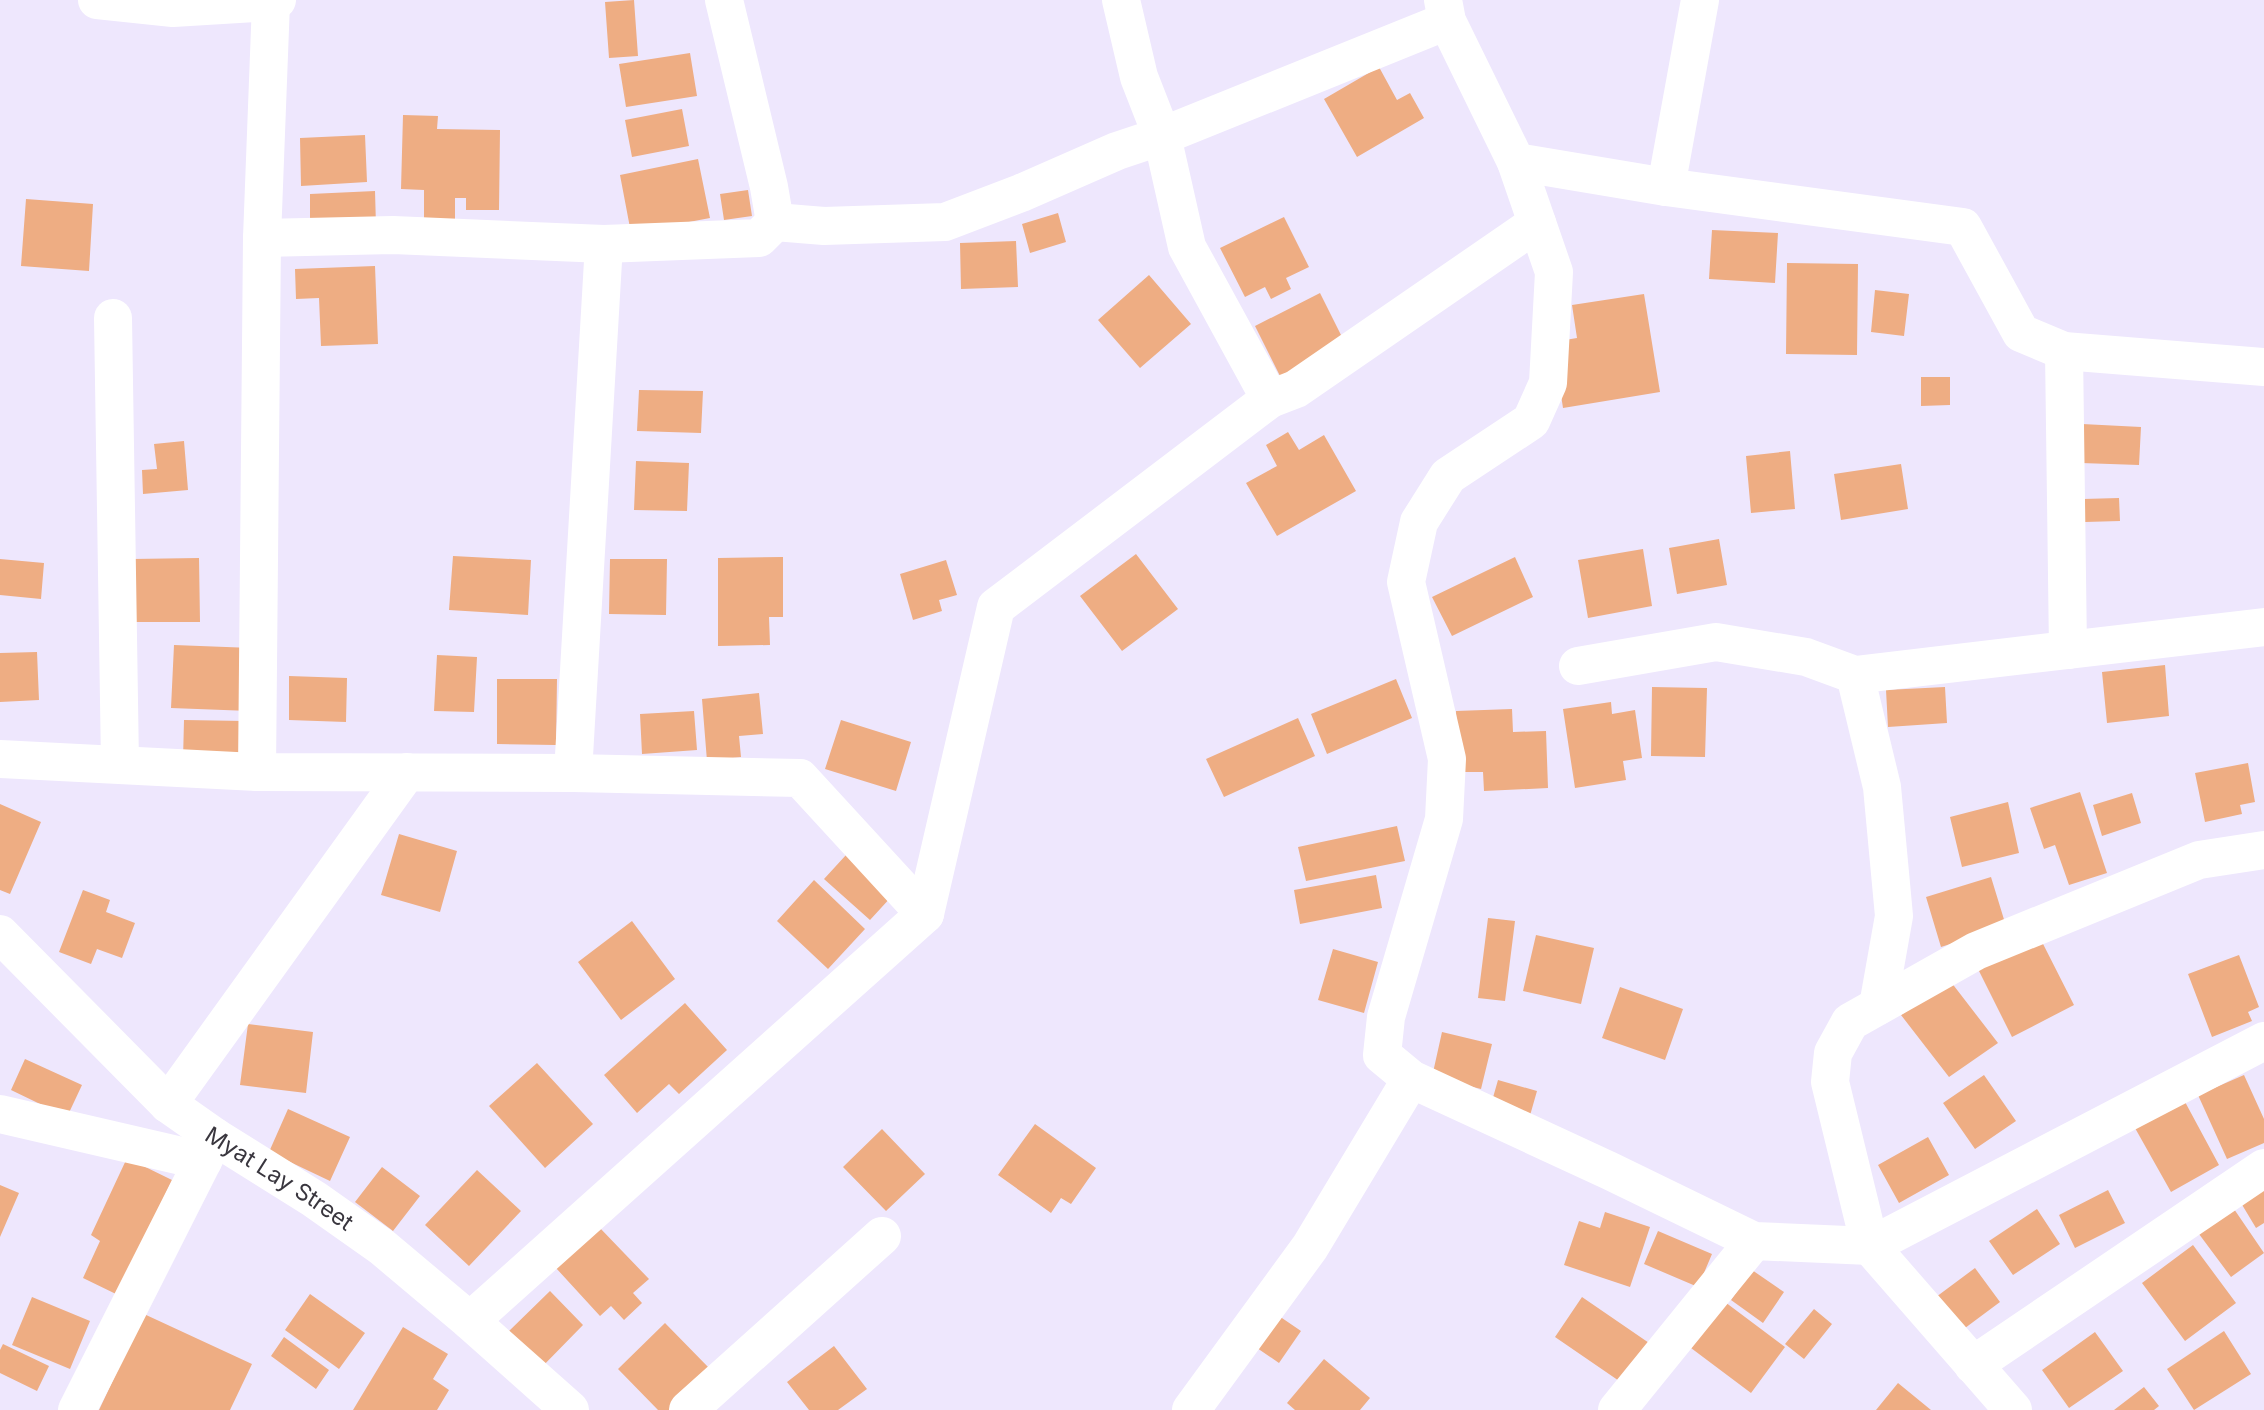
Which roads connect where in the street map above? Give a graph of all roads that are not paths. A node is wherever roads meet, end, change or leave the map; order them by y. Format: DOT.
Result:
graph roads {
  1 [pos="97,0"];
  2 [pos="724,0"];
  3 [pos="1121,0"];
  4 [pos="1700,0"];
  5 [pos="274,1"];
  6 [pos="1445,11"];
  7 [pos="1162,136"];
  8 [pos="1516,162"];
  9 [pos="1666,187"];
  10 [pos="775,222"];
  11 [pos="1537,223"];
  12 [pos="262,238"];
  13 [pos="604,244"];
  14 [pos="113,318"];
  15 [pos="2064,351"];
  16 [pos="2264,367"];
  17 [pos="1270,399"];
  18 [pos="2264,627"];
  19 [pos="2068,650"];
  20 [pos="1578,666"];
  21 [pos="1855,675"];
  22 [pos="0,759"];
  23 [pos="120,764"];
  24 [pos="257,772"];
  25 [pos="407,772"];
  26 [pos="573,773"];
  27 [pos="2264,850"];
  28 [pos="925,914"];
  29 [pos="0,934"];
  30 [pos="1878,1006"];
  31 [pos="2264,1041"];
  32 [pos="1411,1079"];
  33 [pos="167,1104"];
  34 [pos="0,1114"];
  35 [pos="209,1149"];
  36 [pos="2264,1168"];
  37 [pos="881,1236"];
  38 [pos="1754,1241"];
  39 [pos="1870,1246"];
  40 [pos="470,1321"];
  41 [pos="1973,1365"];
  42 [pos="2011,1409"];
  43 [pos="77,1410"];
  44 [pos="570,1410"];
  45 [pos="688,1410"];
  46 [pos="1191,1410"];
  47 [pos="1617,1410"];
  1 -- 5 [label="street"];
  2 -- 10 [label="street"];
  3 -- 7 [label="street"];
  4 -- 9 [label="street"];
  5 -- 12 [label="street"];
  6 -- 7 [label="street"];
  6 -- 8 [label="street"];
  7 -- 10 [label="street"];
  7 -- 17 [label="street"];
  8 -- 9 [label="street"];
  8 -- 11 [label="street"];
  9 -- 15 [label="street"];
  10 -- 13 [label="street"];
  11 -- 17 [label="street"];
  11 -- 32 [label="street"];
  12 -- 13 [label="street"];
  12 -- 24 [label="street"];
  13 -- 26 [label="street"];
  14 -- 23 [label="street"];
  15 -- 16 [label="street"];
  15 -- 19 [label="street"];
  17 -- 28 [label="street"];
  18 -- 19 [label="street"];
  19 -- 21 [label="street"];
  20 -- 21 [label="street"];
  21 -- 30 [label="street"];
  22 -- 23 [label="street"];
  23 -- 24 [label="street"];
  24 -- 25 [label="street"];
  25 -- 26 [label="street"];
  25 -- 33 [label="street"];
  26 -- 28 [label="street"];
  27 -- 30 [label="street"];
  28 -- 40 [label="street"];
  29 -- 33 [label="street, Myat Lay Street"];
  30 -- 39 [label="street"];
  31 -- 39 [label="street"];
  32 -- 38 [label="street"];
  32 -- 46 [label="street"];
  33 -- 35 [label="street, Myat Lay Street"];
  34 -- 35 [label="street"];
  35 -- 40 [label="street, Myat Lay Street"];
  35 -- 43 [label="street"];
  36 -- 41 [label="street"];
  37 -- 45 [label="street"];
  38 -- 39 [label="street"];
  38 -- 47 [label="street"];
  39 -- 41 [label="street"];
  40 -- 44 [label="street, Myat Lay Street"];
  41 -- 42 [label="street"];
}
